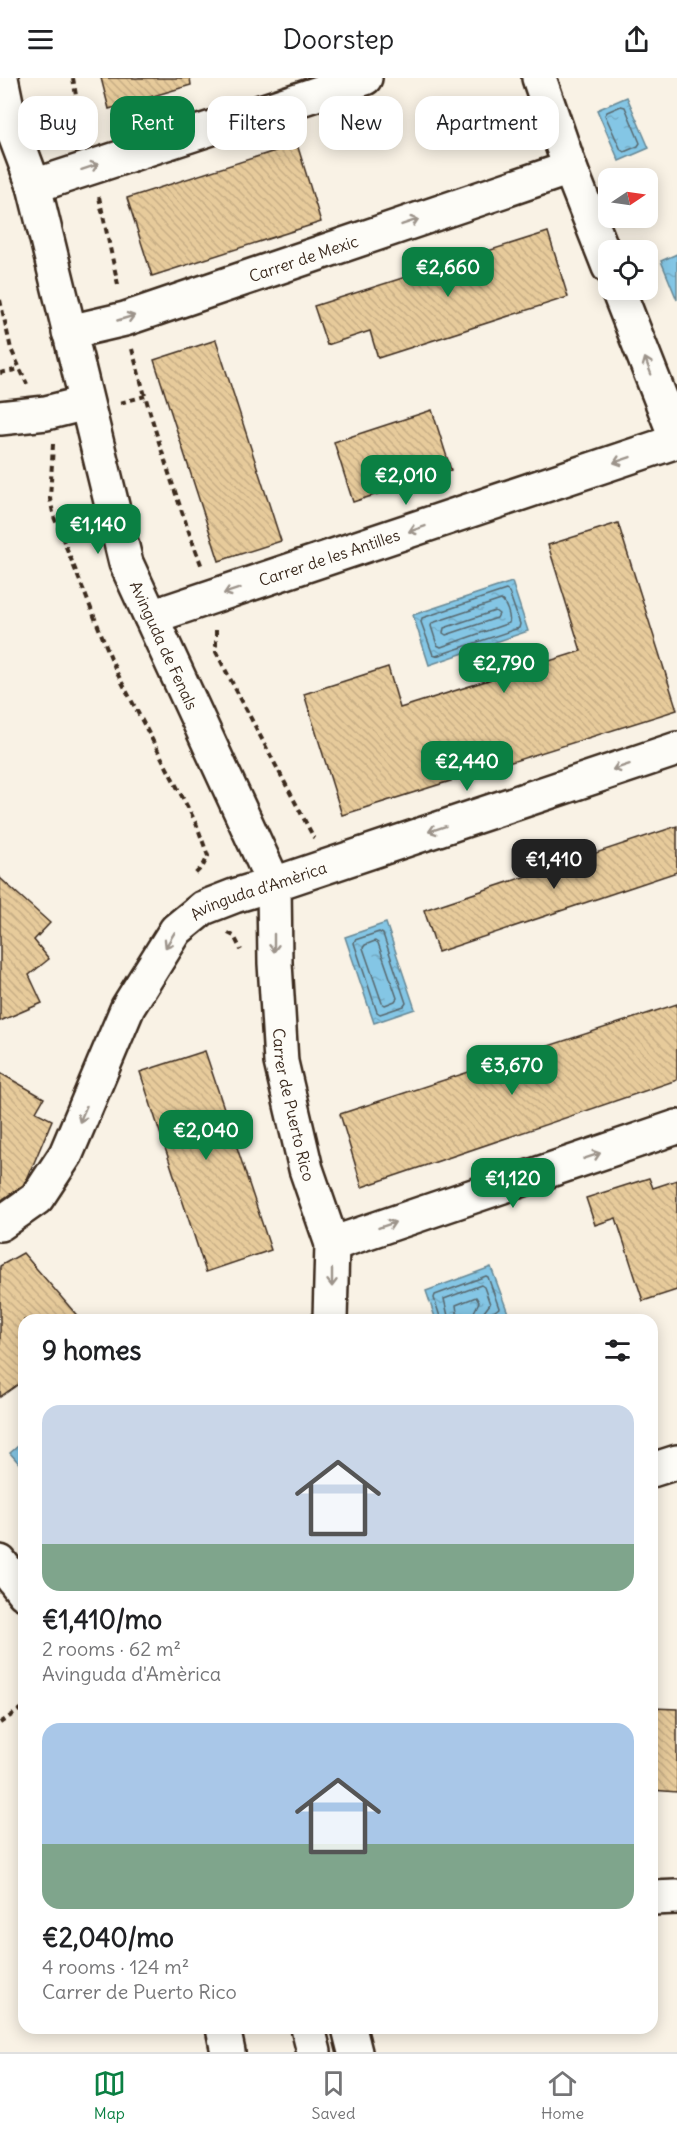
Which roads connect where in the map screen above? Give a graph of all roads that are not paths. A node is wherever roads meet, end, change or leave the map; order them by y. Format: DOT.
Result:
graph roads {
  1 [pos="1,78"];
  2 [pos="22,78"];
  3 [pos="365,78"];
  4 [pos="539,78"];
  5 [pos="570,168"];
  6 [pos="34,186"];
  7 [pos="598,240"];
  8 [pos="622,300"];
  9 [pos="69,332"];
  10 [pos="86,403"];
  11 [pos="0,418"];
  12 [pos="677,441"];
  13 [pos="151,617"];
  14 [pos="677,749"];
  15 [pos="274,884"];
  16 [pos="677,1127"];
  17 [pos="0,1224"];
  18 [pos="332,1244"];
  19 [pos="330,1314"];
  20 [pos="677,1462"];
  21 [pos="658,1468"];
  22 [pos="0,1562"];
  23 [pos="18,1585"];
  24 [pos="677,1897"];
  25 [pos="658,1898"];
  26 [pos="224,2034"];
  27 [pos="310,2034"];
  28 [pos="350,2034"];
  29 [pos="228,2052"];
  30 [pos="314,2052"];
  31 [pos="355,2052"];
  1 -- 6 [label="street, Avinguda de Fenals"];
  2 -- 6 [label="street, Avinguda de Fenals"];
  6 -- 3 [label="street, one-way"];
  4 -- 5 [label="street"];
  5 -- 7 [label="street"];
  9 -- 5 [label="street, Carrer de Mexic, one-way"];
  6 -- 9 [label="street, Avinguda de Fenals"];
  12 -- 8 [label="street, one-way"];
  9 -- 10 [label="street, Avinguda de Fenals"];
  10 -- 11 [label="street"];
  10 -- 13 [label="street, Avinguda de Fenals"];
  12 -- 13 [label="street, Carrer de les Antilles, one-way"];
  13 -- 15 [label="street, Avinguda de Fenals"];
  14 -- 15 [label="street, Avinguda d'Amèrica, one-way"];
  15 -- 17 [label="street, Avinguda d'Amèrica, one-way"];
  15 -- 18 [label="street, Carrer de Puerto Rico, one-way"];
  18 -- 16 [label="street, one-way"];
  18 -- 19 [label="street, Carrer de Puerto Rico, one-way"];
  20 -- 21 [label="street"];
  22 -- 23 [label="street"];
  24 -- 25 [label="street"];
  26 -- 29 [label="street"];
  27 -- 30 [label="street"];
  28 -- 31 [label="street"];
}
